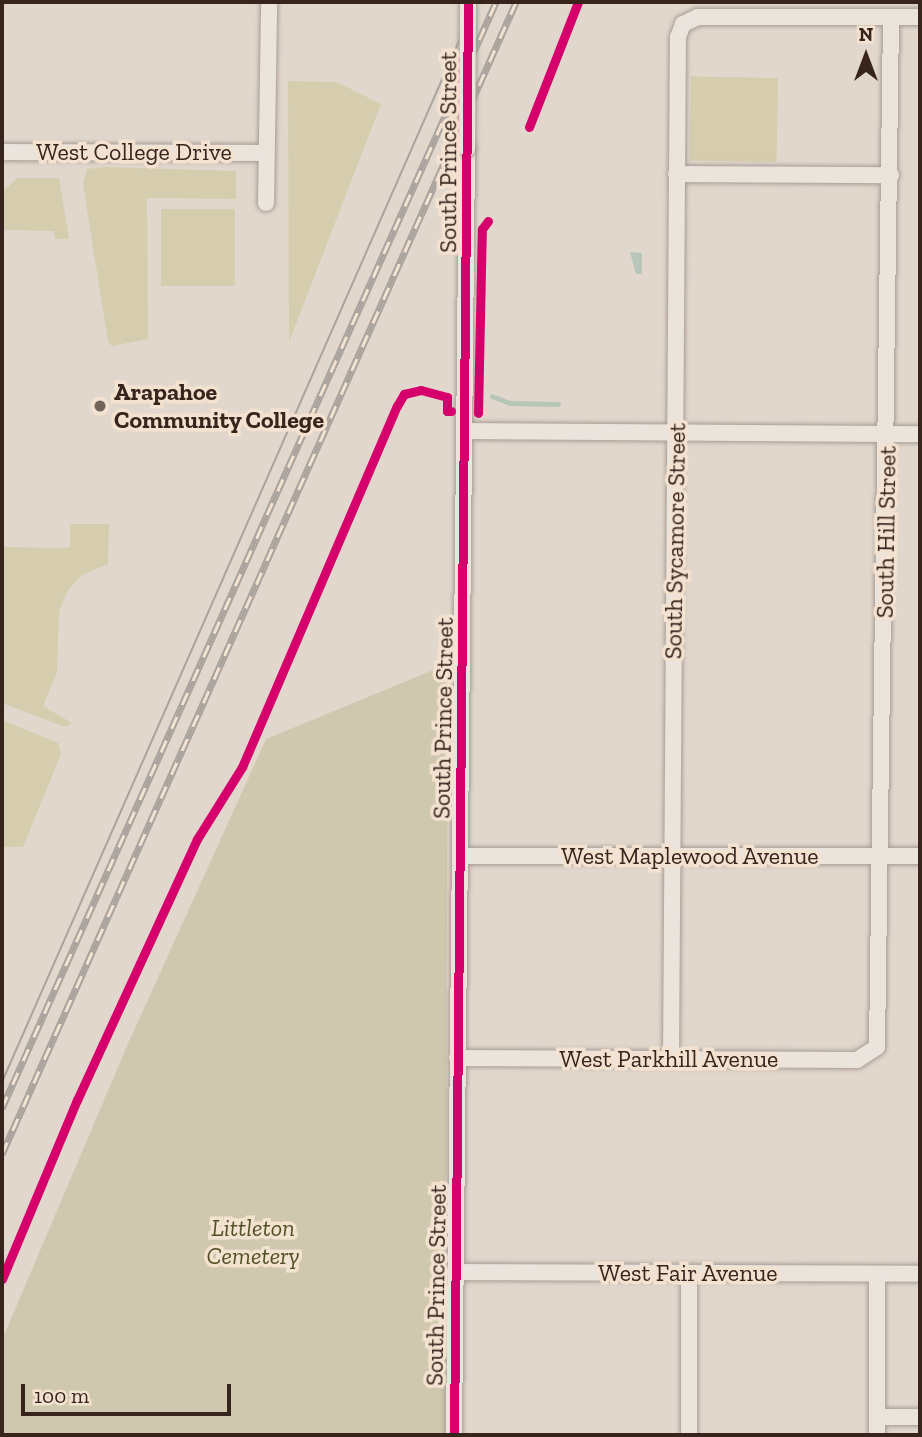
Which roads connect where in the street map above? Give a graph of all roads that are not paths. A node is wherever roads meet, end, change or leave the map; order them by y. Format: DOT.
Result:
graph roads {
  1 [pos="269,2"];
  2 [pos="468,2"];
  3 [pos="891,17"];
  4 [pos="920,17"];
  5 [pos="2,152"];
  6 [pos="266,153"];
  7 [pos="676,174"];
  8 [pos="891,175"];
  9 [pos="265,203"];
  10 [pos="466,431"];
  11 [pos="676,433"];
  12 [pos="887,434"];
  13 [pos="920,434"];
  14 [pos="460,856"];
  15 [pos="671,856"];
  16 [pos="882,856"];
  17 [pos="920,856"];
  18 [pos="877,1047"];
  19 [pos="457,1058"];
  20 [pos="671,1058"];
  21 [pos="455,1272"];
  22 [pos="689,1273"];
  23 [pos="877,1274"];
  24 [pos="920,1274"];
  25 [pos="877,1417"];
  26 [pos="920,1417"];
  27 [pos="454,1435"];
  28 [pos="688,1435"];
  29 [pos="877,1435"];
  1 -- 6 [label="street"];
  2 -- 10 [label="street, South Prince Street, bridge"];
  3 -- 4 [label="street"];
  3 -- 7 [label="street, South Sycamore Street"];
  3 -- 8 [label="street, South Hill Street"];
  5 -- 6 [label="street, West College Drive"];
  6 -- 9 [label="street"];
  7 -- 8 [label="street"];
  7 -- 11 [label="street, South Sycamore Street"];
  8 -- 12 [label="street, South Hill Street"];
  10 -- 11 [label="street"];
  10 -- 14 [label="street, South Prince Street"];
  11 -- 12 [label="street"];
  11 -- 15 [label="street, South Sycamore Street"];
  12 -- 13 [label="street"];
  12 -- 16 [label="street, South Hill Street"];
  14 -- 15 [label="street, West Maplewood Avenue"];
  14 -- 19 [label="street, South Prince Street"];
  15 -- 16 [label="street, West Maplewood Avenue"];
  15 -- 20 [label="street, South Sycamore Street"];
  16 -- 17 [label="street, West Maplewood Avenue"];
  16 -- 18 [label="street, South Hill Street"];
  18 -- 20 [label="street, West Parkhill Avenue"];
  19 -- 20 [label="street, West Parkhill Avenue"];
  19 -- 21 [label="street, South Prince Street"];
  21 -- 22 [label="street, West Fair Avenue"];
  21 -- 27 [label="street, South Prince Street"];
  22 -- 23 [label="street, West Fair Avenue"];
  22 -- 28 [label="street"];
  23 -- 24 [label="street, West Fair Avenue"];
  23 -- 25 [label="street"];
  25 -- 26 [label="street"];
  25 -- 29 [label="street"];
}
